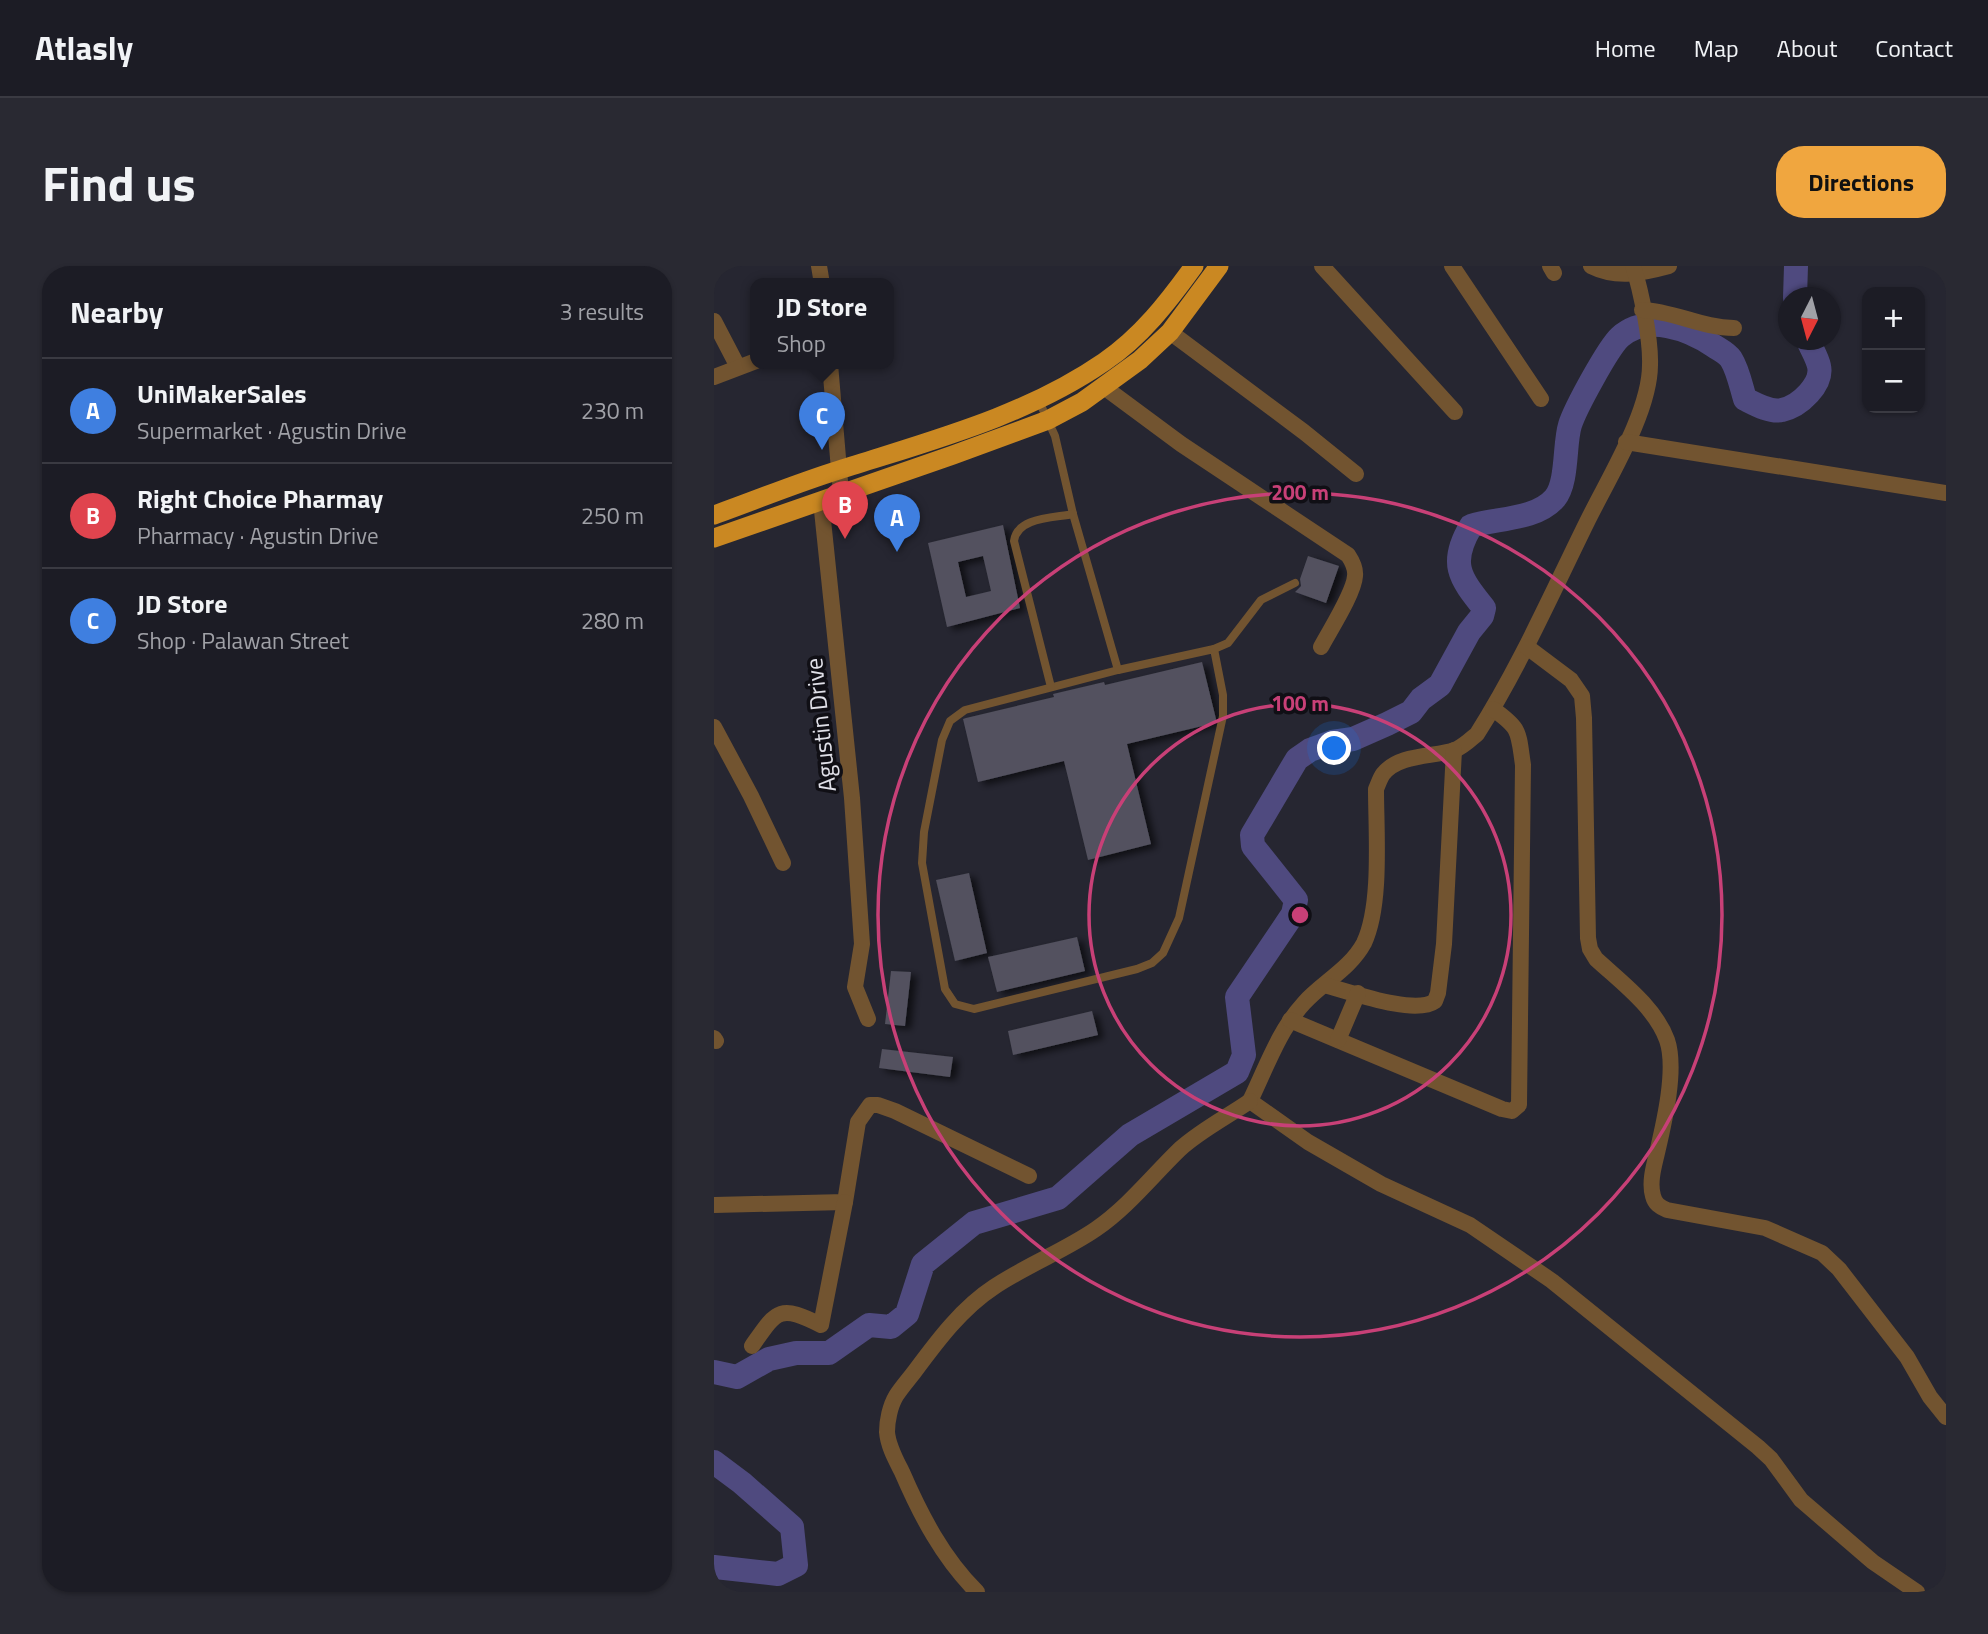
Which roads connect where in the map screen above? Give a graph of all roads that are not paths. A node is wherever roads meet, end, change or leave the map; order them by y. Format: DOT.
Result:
graph roads {
  1 [pos="1194,266"];
  2 [pos="1219,266"];
  3 [pos="1322,266"];
  4 [pos="1452,266"];
  5 [pos="1591,266"];
  6 [pos="1670,266"];
  7 [pos="1634,270"];
  8 [pos="1644,317"];
  9 [pos="714,321"];
  10 [pos="1734,328"];
  11 [pos="1170,332"];
  12 [pos="750,362"];
  13 [pos="738,367"];
  14 [pos="830,369"];
  15 [pos="714,377"];
  16 [pos="1104,387"];
  17 [pos="1038,399"];
  18 [pos="1541,399"];
  19 [pos="1455,412"];
  20 [pos="1048,420"];
  21 [pos="1626,442"];
  22 [pos="838,470"];
  23 [pos="1356,474"];
  24 [pos="841,493"];
  25 [pos="1946,493"];
  26 [pos="821,500"];
  27 [pos="1073,514"];
  28 [pos="714,515"];
  29 [pos="714,538"];
  30 [pos="1295,583"];
  31 [pos="1321,647"];
  32 [pos="1527,647"];
  33 [pos="1214,649"];
  34 [pos="1118,670"];
  35 [pos="1051,687"];
  36 [pos="1493,709"];
  37 [pos="714,727"];
  38 [pos="1454,750"];
  39 [pos="783,863"];
  40 [pos="1324,985"];
  41 [pos="1358,993"];
  42 [pos="868,1019"];
  43 [pos="1290,1020"];
  44 [pos="1338,1040"];
  45 [pos="1250,1101"];
  46 [pos="1029,1176"];
  47 [pos="845,1202"];
  48 [pos="714,1205"];
  49 [pos="752,1346"];
  50 [pos="1946,1417"];
  51 [pos="977,1592"];
  52 [pos="1917,1592"];
  1 -- 17 [label="highway"];
  2 -- 11 [label="highway"];
  3 -- 19 [label="street"];
  4 -- 18 [label="street"];
  5 -- 7 [label="street"];
  6 -- 7 [label="street"];
  7 -- 8 [label="street"];
  8 -- 10 [label="street"];
  8 -- 21 [label="street"];
  9 -- 13 [label="street"];
  11 -- 16 [label="highway"];
  11 -- 23 [label="street"];
  12 -- 13 [label="street"];
  13 -- 15 [label="street"];
  14 -- 22 [label="street"];
  16 -- 20 [label="highway"];
  16 -- 31 [label="street"];
  17 -- 20 [label="lane"];
  17 -- 22 [label="highway"];
  20 -- 24 [label="highway"];
  20 -- 27 [label="lane"];
  21 -- 25 [label="street"];
  21 -- 32 [label="street"];
  22 -- 24 [label="street"];
  22 -- 28 [label="highway"];
  24 -- 26 [label="highway"];
  26 -- 29 [label="highway"];
  26 -- 42 [label="street, Agustin Drive"];
  27 -- 34 [label="lane"];
  27 -- 35 [label="lane"];
  30 -- 33 [label="lane"];
  32 -- 36 [label="street"];
  32 -- 50 [label="street"];
  33 -- 34 [label="lane"];
  33 -- 35 [label="lane"];
  34 -- 35 [label="lane"];
  36 -- 38 [label="street"];
  36 -- 44 [label="street"];
  37 -- 39 [label="street"];
  38 -- 40 [label="street"];
  38 -- 41 [label="street"];
  40 -- 41 [label="street"];
  40 -- 43 [label="street"];
  41 -- 44 [label="street"];
  43 -- 44 [label="street"];
  43 -- 45 [label="street"];
  45 -- 51 [label="street"];
  45 -- 52 [label="street"];
  46 -- 47 [label="street"];
  47 -- 48 [label="street"];
  47 -- 49 [label="street"];
}
